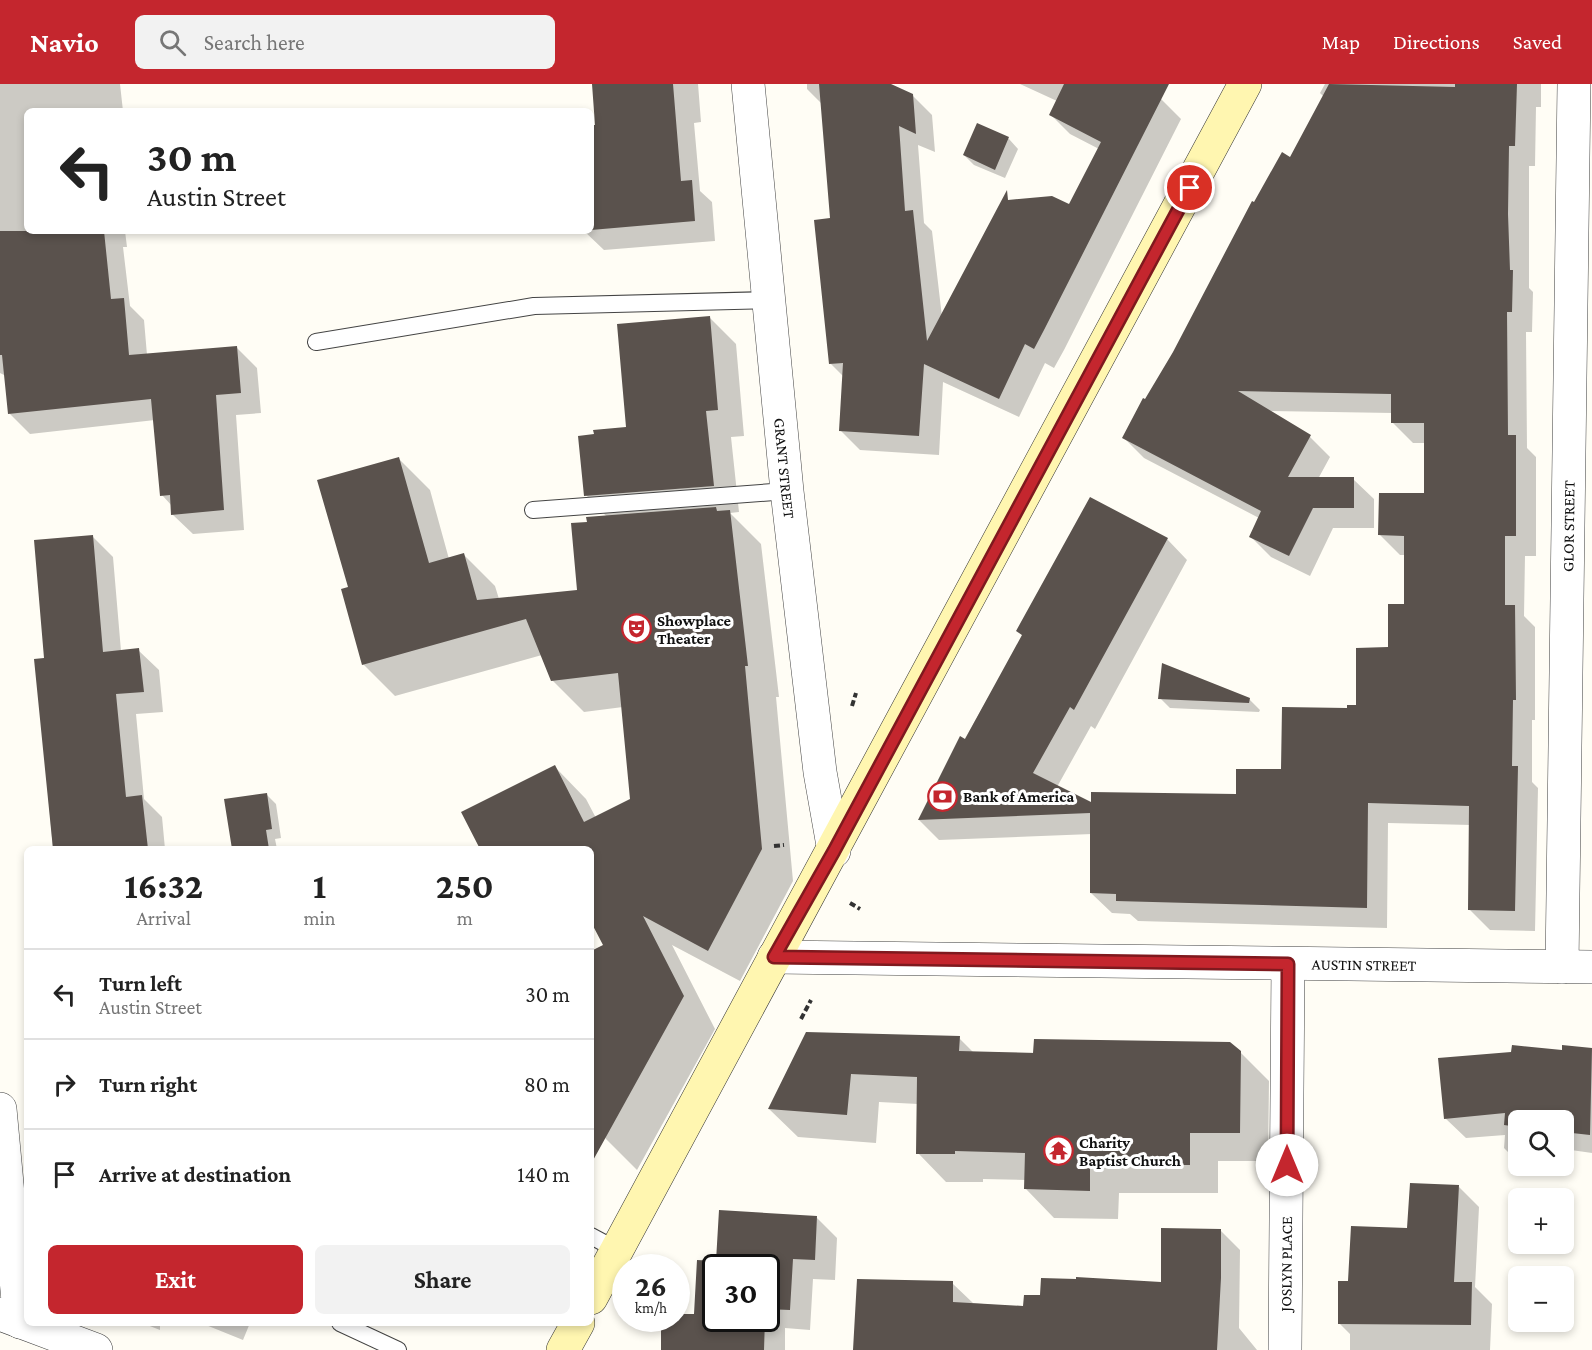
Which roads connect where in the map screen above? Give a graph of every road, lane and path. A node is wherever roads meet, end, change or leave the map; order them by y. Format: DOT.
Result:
graph roads {
  1 [pos="748,84"];
  2 [pos="1245,84"];
  3 [pos="1574,84"];
  4 [pos="769,300"];
  5 [pos="316,342"];
  6 [pos="787,491"];
  7 [pos="533,510"];
  8 [pos="856,693"];
  9 [pos="850,713"];
  10 [pos="784,845"];
  11 [pos="774,846"];
  12 [pos="834,851"];
  13 [pos="850,903"];
  14 [pos="860,909"];
  15 [pos="774,957"];
  16 [pos="1288,964"];
  17 [pos="1577,967"];
  18 [pos="811,1000"];
  19 [pos="801,1019"];
  20 [pos="0,1109"];
  21 [pos="604,1243"];
  22 [pos="594,1285"];
  23 [pos="10,1318"];
  24 [pos="32,1326"];
  25 [pos="346,1326"];
  26 [pos="576,1326"];
  27 [pos="96,1350"];
  28 [pos="398,1350"];
  29 [pos="563,1350"];
  30 [pos="1285,1350"];
  1 -- 4 [label="street, GRANT STREET"];
  2 -- 12 [label="main road"];
  3 -- 17 [label="street, GLOR STREET"];
  4 -- 5 [label="lane"];
  4 -- 6 [label="street, GRANT STREET"];
  6 -- 7 [label="lane"];
  6 -- 12 [label="street, GRANT STREET"];
  8 -- 9 [label="path"];
  10 -- 11 [label="path"];
  12 -- 15 [label="main road"];
  13 -- 14 [label="path"];
  15 -- 16 [label="street, AUSTIN STREET"];
  15 -- 21 [label="main road"];
  16 -- 17 [label="street, AUSTIN STREET"];
  16 -- 30 [label="street, JOSLYN PLACE"];
  18 -- 19 [label="path"];
  20 -- 23 [label="street"];
  21 -- 22 [label="main road"];
  24 -- 27 [label="street"];
  25 -- 28 [label="lane"];
  26 -- 29 [label="main road"];
}
